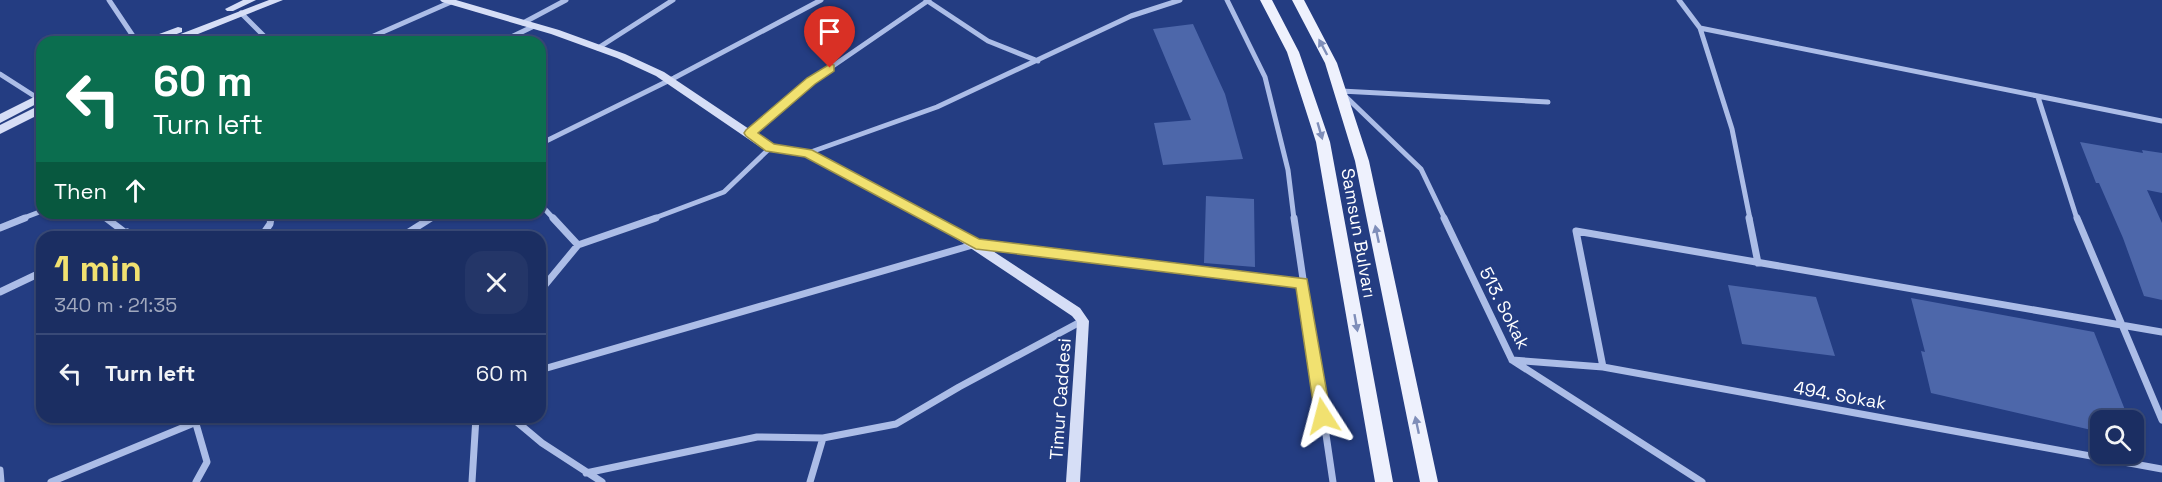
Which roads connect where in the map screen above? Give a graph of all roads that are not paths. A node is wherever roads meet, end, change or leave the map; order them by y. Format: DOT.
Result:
graph roads {
  1 [pos="109,0"];
  2 [pos="251,0"];
  3 [pos="278,0"];
  4 [pos="566,0"];
  5 [pos="673,0"];
  6 [pos="821,0"];
  7 [pos="928,0"];
  8 [pos="1180,0"];
  9 [pos="1227,0"];
  10 [pos="1266,0"];
  11 [pos="1298,0"];
  12 [pos="1679,0"];
  13 [pos="448,1"];
  14 [pos="241,13"];
  15 [pos="529,25"];
  16 [pos="1700,28"];
  17 [pos="133,36"];
  18 [pos="162,36"];
  19 [pos="184,36"];
  20 [pos="264,36"];
  21 [pos="373,36"];
  22 [pos="511,36"];
  23 [pos="598,48"];
  24 [pos="1038,61"];
  25 [pos="0,74"];
  26 [pos="670,80"];
  27 [pos="1341,91"];
  28 [pos="2038,97"];
  29 [pos="36,102"];
  30 [pos="1548,102"];
  31 [pos="36,105"];
  32 [pos="36,106"];
  33 [pos="0,119"];
  34 [pos="2162,122"];
  35 [pos="0,130"];
  36 [pos="750,133"];
  37 [pos="546,141"];
  38 [pos="770,148"];
  39 [pos="808,153"];
  40 [pos="546,210"];
  41 [pos="36,213"];
  42 [pos="108,219"];
  43 [pos="430,219"];
  44 [pos="0,228"];
  45 [pos="124,231"];
  46 [pos="410,231"];
  47 [pos="976,244"];
  48 [pos="578,245"];
  49 [pos="1758,263"];
  50 [pos="36,275"];
  51 [pos="1302,283"];
  52 [pos="546,284"];
  53 [pos="0,292"];
  54 [pos="1083,321"];
  55 [pos="2122,323"];
  56 [pos="2162,332"];
  57 [pos="1512,360"];
  58 [pos="1603,367"];
  59 [pos="546,368"];
  60 [pos="2162,420"];
  61 [pos="187,423"];
  62 [pos="195,423"];
  63 [pos="476,423"];
  64 [pos="518,423"];
  65 [pos="823,438"];
  66 [pos="2162,469"];
  67 [pos="0,470"];
  68 [pos="586,473"];
  69 [pos="1,482"];
  70 [pos="51,482"];
  71 [pos="196,482"];
  72 [pos="472,482"];
  73 [pos="602,482"];
  74 [pos="810,482"];
  75 [pos="1073,482"];
  76 [pos="1333,482"];
  77 [pos="1384,482"];
  78 [pos="1429,482"];
  79 [pos="1702,482"];
  1 -- 17 [label="street"];
  2 -- 18 [label="street"];
  3 -- 14 [label="street"];
  4 -- 15 [label="street"];
  5 -- 23 [label="street"];
  6 -- 26 [label="street"];
  7 -- 24 [label="street"];
  7 -- 36 [label="street"];
  8 -- 24 [label="street"];
  9 -- 51 [label="street"];
  10 -- 77 [label="main road, Samsun Bulvarı, one-way"];
  27 -- 11 [label="main road, one-way"];
  12 -- 16 [label="street"];
  13 -- 15 [label="street, Timur Caddesi"];
  13 -- 21 [label="street"];
  14 -- 19 [label="street"];
  14 -- 20 [label="street"];
  15 -- 22 [label="street"];
  15 -- 23 [label="street, Timur Caddesi"];
  16 -- 28 [label="street"];
  16 -- 49 [label="street"];
  23 -- 26 [label="street, Timur Caddesi"];
  24 -- 39 [label="street"];
  25 -- 29 [label="street"];
  26 -- 36 [label="street, Timur Caddesi"];
  26 -- 37 [label="street"];
  27 -- 30 [label="street"];
  27 -- 57 [label="street, 513. Sokak"];
  78 -- 27 [label="main road, one-way"];
  28 -- 34 [label="street"];
  28 -- 55 [label="street"];
  31 -- 33 [label="street"];
  32 -- 35 [label="street"];
  36 -- 38 [label="street, Timur Caddesi"];
  38 -- 39 [label="street, Timur Caddesi"];
  38 -- 48 [label="street"];
  39 -- 47 [label="street, Timur Caddesi"];
  40 -- 48 [label="street"];
  41 -- 44 [label="street"];
  42 -- 45 [label="street"];
  43 -- 46 [label="street"];
  47 -- 51 [label="street"];
  47 -- 54 [label="street, Timur Caddesi"];
  47 -- 59 [label="street"];
  48 -- 52 [label="street"];
  49 -- 55 [label="street"];
  49 -- 58 [label="street"];
  50 -- 53 [label="street"];
  51 -- 76 [label="street"];
  54 -- 65 [label="street"];
  54 -- 75 [label="street, Timur Caddesi"];
  55 -- 56 [label="street"];
  55 -- 60 [label="street"];
  57 -- 58 [label="street, 494. Sokak"];
  57 -- 79 [label="street, 513. Sokak"];
  58 -- 66 [label="street, 494. Sokak"];
  61 -- 70 [label="street"];
  62 -- 71 [label="street"];
  63 -- 72 [label="street"];
  64 -- 68 [label="street"];
  65 -- 68 [label="street"];
  65 -- 74 [label="street"];
  67 -- 69 [label="street"];
  68 -- 73 [label="street"];
}
